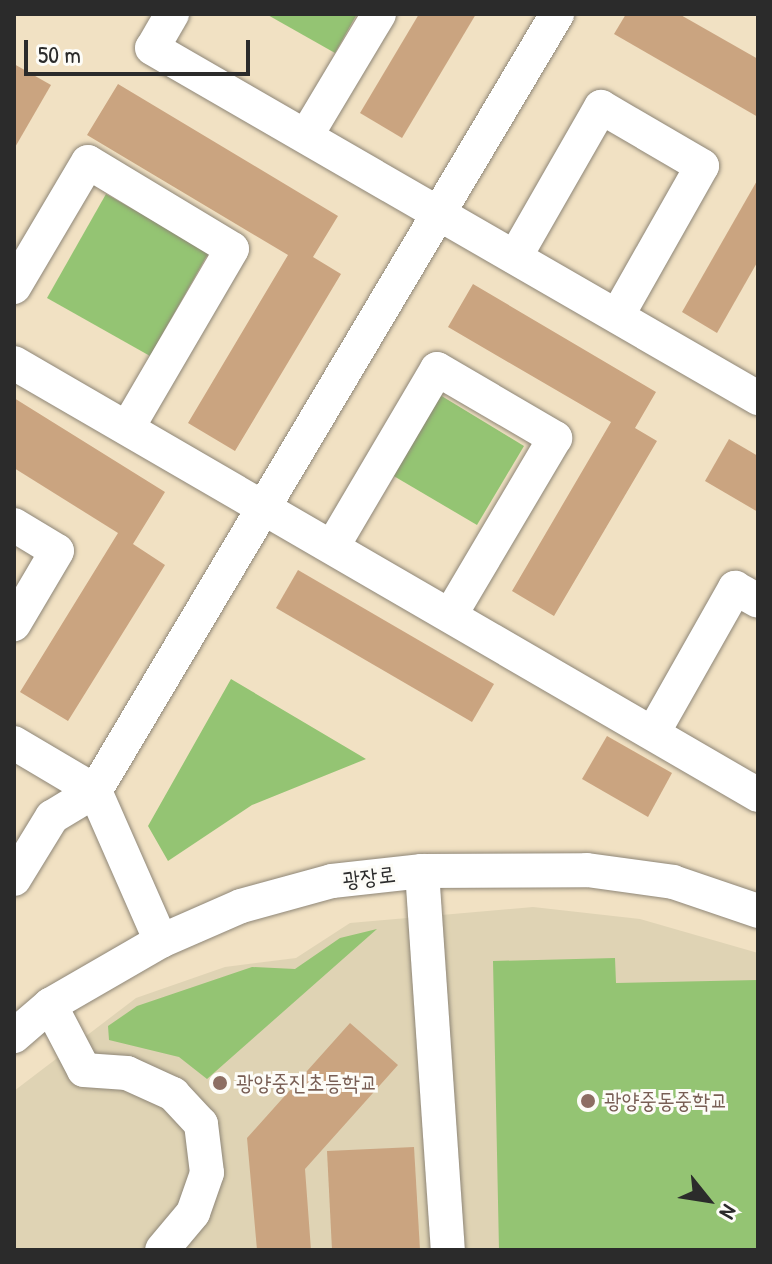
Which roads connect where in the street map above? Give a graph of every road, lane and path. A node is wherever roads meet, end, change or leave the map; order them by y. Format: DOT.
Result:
graph roads {
  1 [pos="172,14"];
  2 [pos="379,14"];
  3 [pos="557,14"];
  4 [pos="306,136"];
  5 [pos="439,213"];
  6 [pos="515,257"];
  7 [pos="14,287"];
  8 [pos="617,316"];
  9 [pos="14,363"];
  10 [pos="758,398"];
  11 [pos="128,427"];
  12 [pos="266,505"];
  13 [pos="14,525"];
  14 [pos="334,544"];
  15 [pos="758,601"];
  16 [pos="451,614"];
  17 [pos="14,624"];
  18 [pos="653,733"];
  19 [pos="14,743"];
  20 [pos="95,791"];
  21 [pos="758,795"];
  22 [pos="422,871"];
  23 [pos="14,879"];
  24 [pos="758,911"];
  25 [pos="161,941"];
  26 [pos="50,1005"];
  27 [pos="14,1036"];
  28 [pos="162,1250"];
  29 [pos="448,1250"];
  1 -- 4 [label="street"];
  2 -- 4 [label="street"];
  3 -- 5 [label="street"];
  4 -- 5 [label="street"];
  5 -- 6 [label="street"];
  5 -- 12 [label="street"];
  6 -- 8 [label="street"];
  6 -- 8 [label="street"];
  7 -- 11 [label="street"];
  8 -- 10 [label="street"];
  9 -- 11 [label="street"];
  11 -- 12 [label="street"];
  12 -- 14 [label="street"];
  12 -- 20 [label="street"];
  13 -- 17 [label="street"];
  14 -- 16 [label="street"];
  14 -- 16 [label="street"];
  15 -- 18 [label="street"];
  16 -- 18 [label="street"];
  18 -- 21 [label="street"];
  19 -- 20 [label="street"];
  20 -- 23 [label="street"];
  20 -- 25 [label="street"];
  22 -- 24 [label="street, 광장로"];
  22 -- 25 [label="street, 광장로"];
  22 -- 29 [label="street"];
  25 -- 26 [label="street, 광장로"];
  26 -- 27 [label="street, 광장로"];
  26 -- 28 [label="street"];
}
